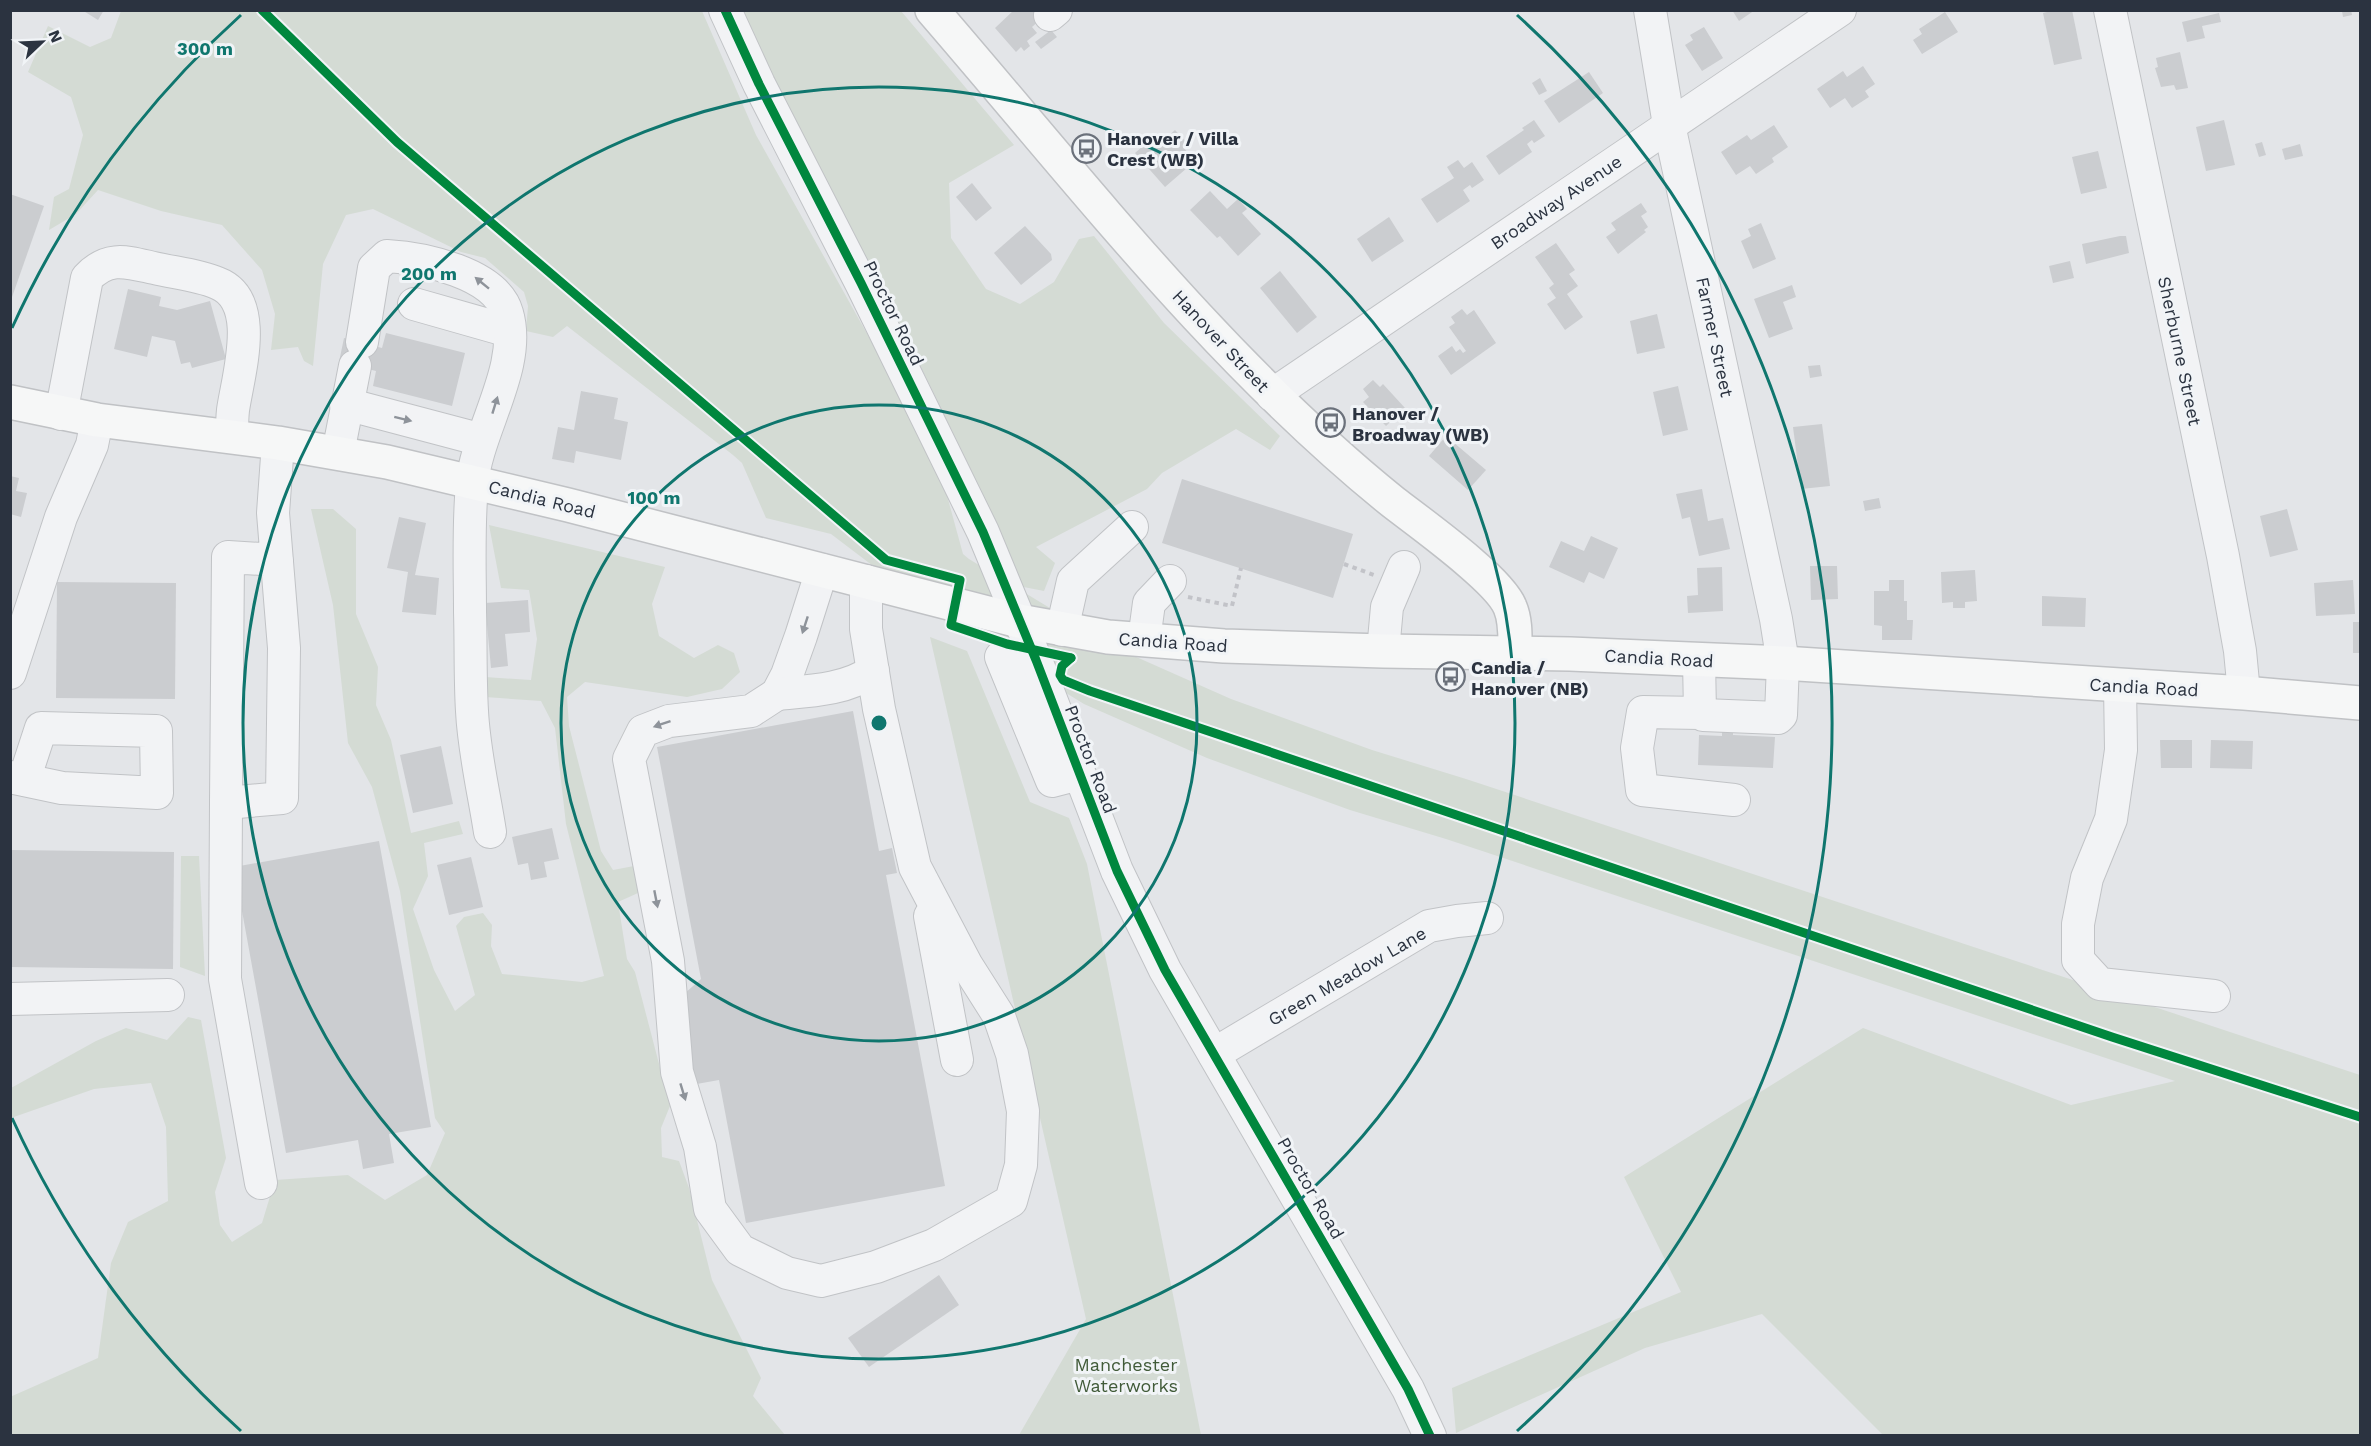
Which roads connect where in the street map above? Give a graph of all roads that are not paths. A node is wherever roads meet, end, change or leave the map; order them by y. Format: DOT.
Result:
graph roads {
  1 [pos="725,10"];
  2 [pos="932,10"];
  3 [pos="1650,10"];
  4 [pos="1840,10"];
  5 [pos="2110,10"];
  6 [pos="1669,125"];
  7 [pos="414,304"];
  8 [pos="509,331"];
  9 [pos="1272,395"];
  10 [pos="10,402"];
  11 [pos="346,405"];
  12 [pos="61,414"];
  13 [pos="97,420"];
  14 [pos="231,437"];
  15 [pos="480,441"];
  16 [pos="278,443"];
  17 [pos="338,453"];
  18 [pos="472,481"];
  19 [pos="1132,527"];
  20 [pos="277,560"];
  21 [pos="1404,567"];
  22 [pos="822,570"];
  23 [pos="866,581"];
  24 [pos="1165,586"];
  25 [pos="1019,621"];
  26 [pos="1062,630"];
  27 [pos="1144,640"];
  28 [pos="1383,651"];
  29 [pos="1515,652"];
  30 [pos="1001,657"];
  31 [pos="1699,660"];
  32 [pos="1784,663"];
  33 [pos="873,671"];
  34 [pos="10,673"];
  35 [pos="2120,686"];
  36 [pos="2244,693"];
  37 [pos="777,694"];
  38 [pos="1033,694"];
  39 [pos="2361,703"];
  40 [pos="1700,712"];
  41 [pos="1734,800"];
  42 [pos="226,803"];
  43 [pos="490,832"];
  44 [pos="923,883"];
  45 [pos="1487,918"];
  46 [pos="168,995"];
  47 [pos="2214,996"];
  48 [pos="10,999"];
  49 [pos="1214,1054"];
  50 [pos="957,1060"];
  51 [pos="261,1183"];
  52 [pos="1430,1436"];
  1 -- 25 [label="street, Proctor Road"];
  2 -- 9 [label="main road, Hanover Street"];
  3 -- 6 [label="street, Farmer Street"];
  4 -- 6 [label="street, Broadway Avenue"];
  5 -- 36 [label="street, Sherburne Street"];
  6 -- 9 [label="street, Broadway Avenue"];
  6 -- 32 [label="street, Farmer Street"];
  7 -- 8 [label="street"];
  8 -- 11 [label="street, one-way"];
  15 -- 8 [label="street, one-way"];
  9 -- 29 [label="main road, Hanover Street"];
  10 -- 12 [label="main road, Candia Road"];
  11 -- 15 [label="street, one-way"];
  11 -- 17 [label="street"];
  12 -- 13 [label="main road, Candia Road"];
  12 -- 14 [label="street"];
  13 -- 14 [label="main road, Candia Road"];
  13 -- 34 [label="street"];
  14 -- 16 [label="main road, Candia Road"];
  15 -- 18 [label="street"];
  16 -- 17 [label="main road, Candia Road"];
  16 -- 20 [label="street"];
  17 -- 18 [label="main road, Candia Road"];
  18 -- 22 [label="main road, Candia Road"];
  18 -- 43 [label="street"];
  19 -- 26 [label="street"];
  20 -- 42 [label="street"];
  20 -- 42 [label="street"];
  21 -- 28 [label="street"];
  22 -- 23 [label="main road, Candia Road"];
  22 -- 37 [label="street, one-way"];
  23 -- 25 [label="main road, Candia Road"];
  23 -- 33 [label="street"];
  24 -- 27 [label="street"];
  25 -- 26 [label="main road, Candia Road"];
  25 -- 38 [label="street, Proctor Road"];
  26 -- 27 [label="main road, Candia Road"];
  27 -- 28 [label="main road, Candia Road"];
  28 -- 29 [label="main road, Candia Road"];
  29 -- 31 [label="main road, Candia Road"];
  30 -- 38 [label="street"];
  31 -- 32 [label="main road, Candia Road"];
  31 -- 40 [label="street"];
  32 -- 35 [label="main road, Candia Road"];
  32 -- 40 [label="street, Farmer Street"];
  33 -- 37 [label="street"];
  33 -- 44 [label="street"];
  35 -- 36 [label="main road, Candia Road"];
  35 -- 47 [label="street"];
  36 -- 39 [label="main road, Candia Road"];
  37 -- 44 [label="street, one-way"];
  38 -- 49 [label="street, Proctor Road"];
  40 -- 41 [label="street"];
  42 -- 51 [label="street"];
  44 -- 50 [label="street"];
  45 -- 49 [label="street, Green Meadow Lane"];
  46 -- 48 [label="street"];
  49 -- 52 [label="street, Proctor Road"];
}
